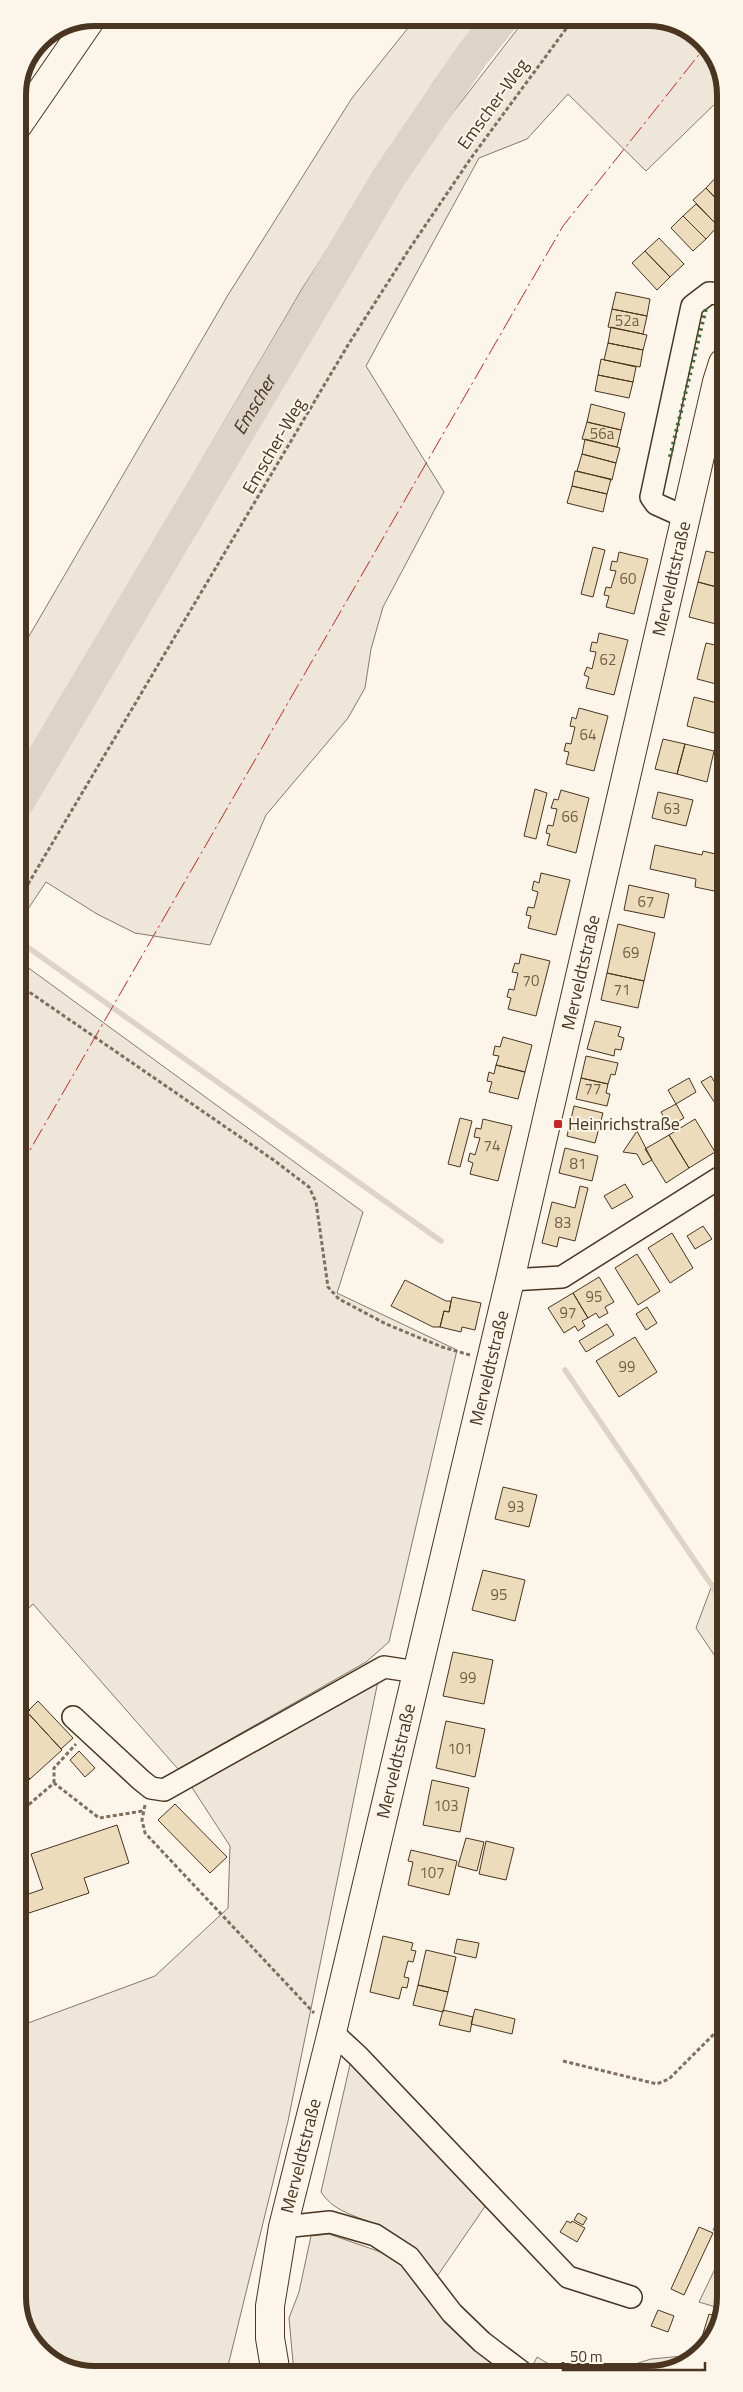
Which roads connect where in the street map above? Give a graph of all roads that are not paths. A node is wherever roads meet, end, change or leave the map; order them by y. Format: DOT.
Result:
graph roads {
  1 [pos="85,28"];
  2 [pos="26,113"];
  3 [pos="717,294"];
  4 [pos="717,382"];
  5 [pos="685,517"];
  6 [pos="717,1180"];
  7 [pos="510,1280"];
  8 [pos="417,1672"];
  9 [pos="80,1724"];
  10 [pos="332,2032"];
  11 [pos="283,2227"];
  12 [pos="631,2297"];
  13 [pos="275,2366"];
  14 [pos="515,2366"];
  1 -- 2 [label="main road"];
  3 -- 5 [label="street"];
  4 -- 5 [label="main road, Merveldtstraße"];
  5 -- 7 [label="main road, Merveldtstraße"];
  6 -- 7 [label="street"];
  7 -- 8 [label="main road, Merveldtstraße"];
  8 -- 9 [label="street"];
  8 -- 10 [label="main road, Merveldtstraße"];
  10 -- 11 [label="main road, Merveldtstraße"];
  10 -- 12 [label="street"];
  11 -- 13 [label="main road, Merveldtstraße"];
  11 -- 14 [label="street"];
}
